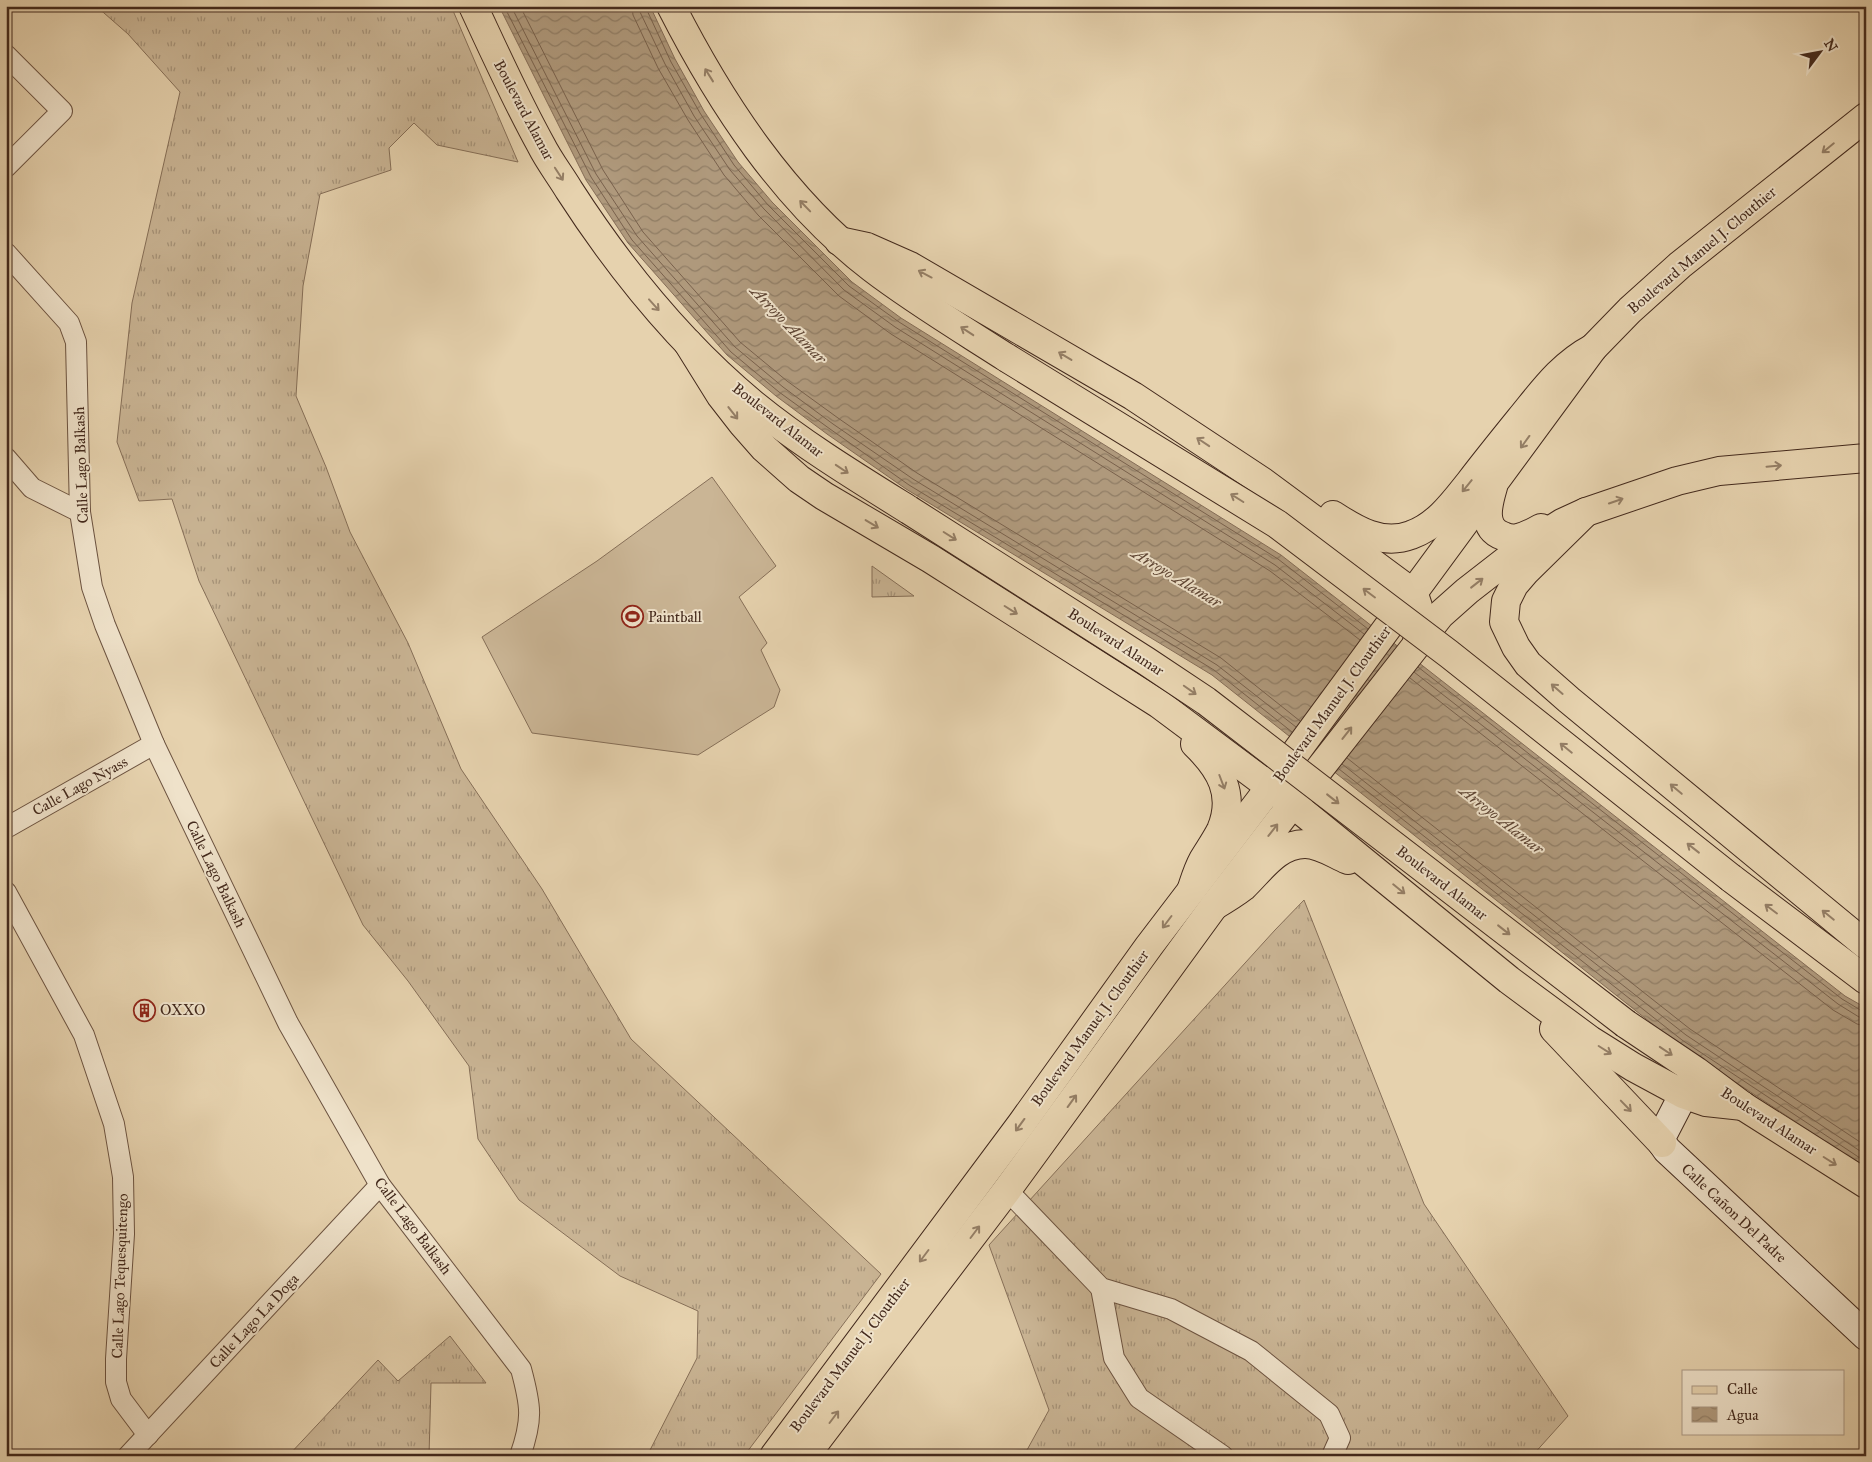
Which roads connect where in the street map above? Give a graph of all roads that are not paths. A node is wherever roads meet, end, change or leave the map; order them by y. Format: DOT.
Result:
graph roads {
  1 [pos="473,6"];
  2 [pos="671,6"];
  3 [pos="6,55"];
  4 [pos="1866,117"];
  5 [pos="6,167"];
  6 [pos="839,241"];
  7 [pos="6,252"];
  8 [pos="688,343"];
  9 [pos="1594,348"];
  10 [pos="6,458"];
  11 [pos="1866,458"];
  12 [pos="1262,482"];
  13 [pos="1494,483"];
  14 [pos="80,512"];
  15 [pos="1574,518"];
  16 [pos="1410,597"];
  17 [pos="1425,632"];
  18 [pos="1159,704"];
  19 [pos="154,744"];
  20 [pos="1271,786"];
  21 [pos="1293,804"];
  22 [pos="6,828"];
  23 [pos="1368,864"];
  24 [pos="1192,888"];
  25 [pos="6,892"];
  26 [pos="1214,906"];
  27 [pos="1866,945"];
  28 [pos="1510,980"];
  29 [pos="1866,980"];
  30 [pos="1690,1082"];
  31 [pos="1662,1143"];
  32 [pos="1866,1184"];
  33 [pos="380,1185"];
  34 [pos="1007,1190"];
  35 [pos="1101,1288"];
  36 [pos="1866,1336"];
  37 [pos="148,1435"];
  38 [pos="128,1456"];
  39 [pos="520,1456"];
  40 [pos="774,1456"];
  41 [pos="805,1456"];
  42 [pos="1223,1456"];
  43 [pos="1332,1456"];
  1 -- 8 [label="main road, Boulevard Alamar, one-way"];
  6 -- 2 [label="main road, one-way"];
  3 -- 5 [label="street"];
  4 -- 9 [label="main road, Boulevard Manuel J. Clouthier, one-way"];
  12 -- 6 [label="main road, one-way"];
  29 -- 6 [label="main road, one-way, bridge"];
  7 -- 14 [label="street, Calle Lago Balkash"];
  8 -- 18 [label="main road, one-way"];
  8 -- 30 [label="main road, Boulevard Alamar, one-way, bridge"];
  9 -- 12 [label="main road, one-way"];
  9 -- 13 [label="main road, Boulevard Manuel J. Clouthier, one-way"];
  10 -- 14 [label="street"];
  15 -- 11 [label="main road, Boulevard Manuel J. Clouthier, one-way"];
  12 -- 16 [label="main road"];
  13 -- 15 [label="main road"];
  13 -- 16 [label="main road, Boulevard Manuel J. Clouthier"];
  14 -- 19 [label="street, Calle Lago Balkash"];
  17 -- 15 [label="main road, Boulevard Manuel J. Clouthier, one-way"];
  27 -- 15 [label="main road, one-way"];
  16 -- 17 [label="main road"];
  16 -- 20 [label="main road, Boulevard Manuel J. Clouthier"];
  21 -- 17 [label="main road, Boulevard Manuel J. Clouthier, one-way"];
  18 -- 20 [label="main road"];
  18 -- 24 [label="main road, one-way"];
  19 -- 22 [label="street, Calle Lago Nyass"];
  19 -- 33 [label="street, Calle Lago Balkash"];
  20 -- 21 [label="main road"];
  20 -- 24 [label="main road, Boulevard Manuel J. Clouthier"];
  21 -- 23 [label="main road"];
  26 -- 21 [label="main road, Boulevard Manuel J. Clouthier, one-way"];
  23 -- 26 [label="main road"];
  23 -- 28 [label="main road, one-way"];
  24 -- 40 [label="main road, Boulevard Manuel J. Clouthier, one-way"];
  25 -- 37 [label="street, Calle Lago Tequesquitengo"];
  34 -- 26 [label="main road, Boulevard Manuel J. Clouthier, one-way"];
  28 -- 30 [label="main road, one-way"];
  28 -- 31 [label="main road, one-way"];
  30 -- 31 [label="main road"];
  30 -- 32 [label="main road, Boulevard Alamar, one-way"];
  31 -- 36 [label="main road, Calle Cañon Del Padre"];
  33 -- 37 [label="street, Calle Lago La Doga"];
  33 -- 39 [label="street, Calle Lago Balkash"];
  34 -- 35 [label="street"];
  41 -- 34 [label="main road, Boulevard Manuel J. Clouthier, one-way"];
  35 -- 42 [label="street"];
  35 -- 43 [label="street"];
  37 -- 38 [label="street, Calle Lago La Doga"];
}
